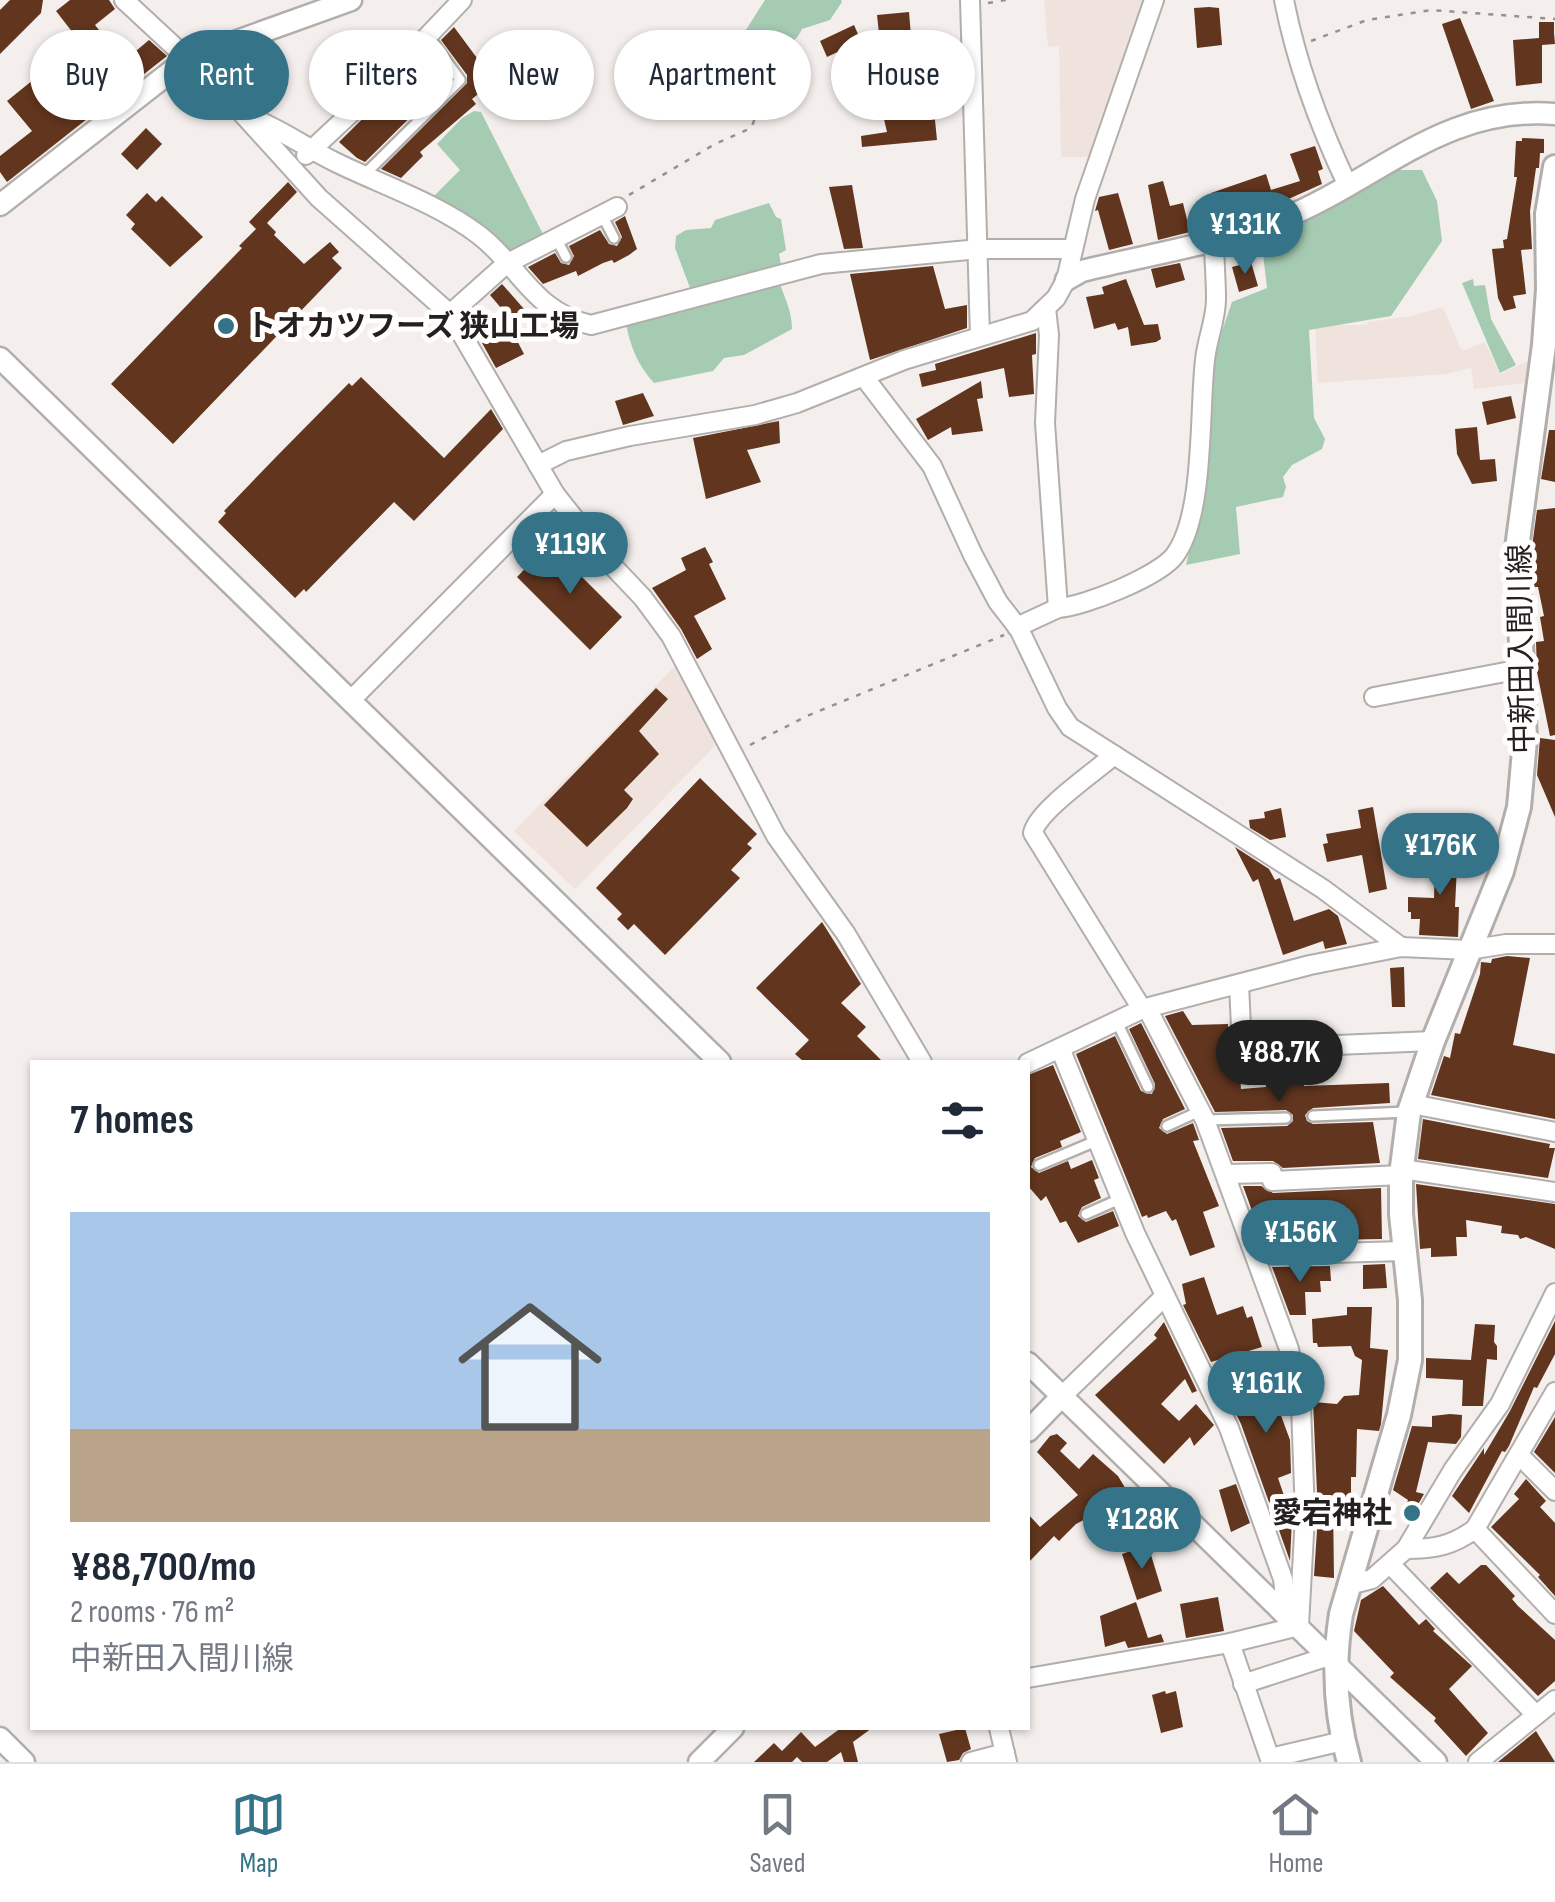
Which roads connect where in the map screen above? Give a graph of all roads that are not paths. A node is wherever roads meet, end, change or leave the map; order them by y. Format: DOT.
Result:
graph roads {
  1 [pos="124,0"];
  2 [pos="351,0"];
  3 [pos="462,0"];
  4 [pos="1154,0"];
  5 [pos="1284,0"];
  6 [pos="971,3"];
  7 [pos="268,30"];
  8 [pos="436,30"];
  9 [pos="164,37"];
  10 [pos="164,77"];
  11 [pos="1555,114"];
  12 [pos="251,120"];
  13 [pos="259,120"];
  14 [pos="344,120"];
  15 [pos="420,120"];
  16 [pos="312,151"];
  17 [pos="289,167"];
  18 [pos="1555,167"];
  19 [pos="363,176"];
  20 [pos="1348,186"];
  21 [pos="0,205"];
  22 [pos="610,212"];
  23 [pos="556,238"];
  24 [pos="614,238"];
  25 [pos="1214,238"];
  26 [pos="979,249"];
  27 [pos="1072,249"];
  28 [pos="566,257"];
  29 [pos="506,264"];
  30 [pos="1066,280"];
  31 [pos="1046,308"];
  32 [pos="450,314"];
  33 [pos="980,336"];
  34 [pos="1550,353"];
  35 [pos="0,358"];
  36 [pos="864,376"];
  37 [pos="538,465"];
  38 [pos="555,494"];
  39 [pos="1058,608"];
  40 [pos="1018,628"];
  41 [pos="1521,669"];
  42 [pos="1374,697"];
  43 [pos="350,701"];
  44 [pos="1114,754"];
  45 [pos="1555,944"];
  46 [pos="1401,947"];
  47 [pos="1469,950"];
  48 [pos="1239,984"];
  49 [pos="1145,1008"];
  50 [pos="1116,1020"];
  51 [pos="1433,1041"];
  52 [pos="1060,1048"];
  53 [pos="718,1060"];
  54 [pos="921,1060"];
  55 [pos="1030,1062"];
  56 [pos="1148,1088"];
  57 [pos="1410,1108"];
  58 [pos="1202,1116"];
  59 [pos="1313,1116"];
  60 [pos="1286,1118"];
  61 [pos="1167,1126"];
  62 [pos="1555,1132"];
  63 [pos="1098,1141"];
  64 [pos="1038,1165"];
  65 [pos="1401,1172"];
  66 [pos="1226,1174"];
  67 [pos="1555,1192"];
  68 [pos="1121,1198"];
  69 [pos="1086,1214"];
  70 [pos="1404,1251"];
  71 [pos="1257,1255"];
  72 [pos="1555,1294"];
  73 [pos="1164,1296"];
  74 [pos="1030,1365"];
  75 [pos="1555,1392"];
  76 [pos="1062,1396"];
  77 [pos="1030,1429"];
  78 [pos="1520,1456"];
  79 [pos="1555,1491"];
  80 [pos="1475,1529"];
  81 [pos="1406,1549"];
  82 [pos="1391,1564"];
  83 [pos="1349,1586"];
  84 [pos="1282,1612"];
  85 [pos="1555,1614"];
  86 [pos="1299,1626"];
  87 [pos="1230,1642"];
  88 [pos="1332,1660"];
  89 [pos="1030,1678"];
  90 [pos="1243,1684"];
  91 [pos="1555,1700"];
  92 [pos="1536,1715"];
  93 [pos="731,1730"];
  94 [pos="999,1730"];
  95 [pos="0,1738"];
  96 [pos="1346,1751"];
  97 [pos="1006,1758"];
  98 [pos="1270,1760"];
  99 [pos="24,1762"];
  100 [pos="699,1762"];
  101 [pos="972,1762"];
  102 [pos="1436,1762"];
  103 [pos="1478,1762"];
  1 -- 9 [label="street"];
  2 -- 7 [label="street"];
  3 -- 8 [label="street"];
  4 -- 27 [label="street"];
  5 -- 20 [label="street"];
  6 -- 26 [label="street"];
  10 -- 21 [label="street"];
  11 -- 20 [label="street"];
  12 -- 17 [label="street"];
  13 -- 16 [label="street"];
  14 -- 16 [label="street"];
  15 -- 19 [label="lane"];
  16 -- 17 [label="street"];
  16 -- 19 [label="street"];
  17 -- 32 [label="street"];
  18 -- 34 [label="main road, 中新田入間川線"];
  19 -- 29 [label="street"];
  20 -- 25 [label="street"];
  22 -- 23 [label="street"];
  22 -- 24 [label="lane"];
  23 -- 28 [label="lane"];
  23 -- 29 [label="street"];
  25 -- 30 [label="street"];
  25 -- 39 [label="street"];
  26 -- 27 [label="street"];
  26 -- 29 [label="street"];
  26 -- 33 [label="street"];
  27 -- 30 [label="street"];
  29 -- 32 [label="street"];
  30 -- 31 [label="street"];
  31 -- 33 [label="street"];
  31 -- 39 [label="street"];
  32 -- 37 [label="street"];
  33 -- 36 [label="street"];
  34 -- 41 [label="main road, 中新田入間川線"];
  35 -- 43 [label="street"];
  36 -- 37 [label="street"];
  36 -- 40 [label="street"];
  37 -- 38 [label="street"];
  38 -- 43 [label="street"];
  38 -- 54 [label="street"];
  39 -- 40 [label="street"];
  40 -- 44 [label="street"];
  41 -- 42 [label="street"];
  41 -- 47 [label="main road, 中新田入間川線"];
  43 -- 53 [label="street"];
  44 -- 46 [label="street"];
  44 -- 49 [label="street"];
  45 -- 47 [label="street"];
  46 -- 47 [label="street"];
  46 -- 48 [label="street"];
  47 -- 51 [label="main road, 中新田入間川線"];
  48 -- 49 [label="street"];
  48 -- 51 [label="street"];
  49 -- 50 [label="street"];
  49 -- 58 [label="street"];
  50 -- 52 [label="street"];
  50 -- 56 [label="lane"];
  51 -- 57 [label="main road, 中新田入間川線"];
  52 -- 55 [label="street"];
  52 -- 63 [label="street"];
  57 -- 59 [label="lane"];
  57 -- 62 [label="street"];
  57 -- 65 [label="main road, 中新田入間川線"];
  58 -- 60 [label="lane"];
  58 -- 61 [label="lane"];
  58 -- 66 [label="street"];
  63 -- 64 [label="lane"];
  63 -- 68 [label="street"];
  65 -- 66 [label="street"];
  65 -- 67 [label="street"];
  65 -- 70 [label="main road, 中新田入間川線"];
  66 -- 71 [label="street"];
  68 -- 69 [label="lane"];
  68 -- 73 [label="street"];
  70 -- 71 [label="street"];
  70 -- 83 [label="main road, 中新田入間川線"];
  71 -- 86 [label="street"];
  72 -- 81 [label="street"];
  73 -- 76 [label="street"];
  73 -- 84 [label="street"];
  74 -- 76 [label="street"];
  75 -- 78 [label="street"];
  76 -- 77 [label="street"];
  76 -- 84 [label="street"];
  78 -- 79 [label="street"];
  78 -- 80 [label="street"];
  80 -- 81 [label="street"];
  80 -- 85 [label="street"];
  81 -- 82 [label="street"];
  82 -- 83 [label="street"];
  82 -- 92 [label="street"];
  83 -- 88 [label="main road, 中新田入間川線"];
  84 -- 86 [label="street"];
  86 -- 87 [label="street"];
  86 -- 88 [label="street"];
  87 -- 89 [label="street"];
  87 -- 90 [label="street"];
  88 -- 90 [label="street"];
  88 -- 96 [label="main road, 中新田入間川線"];
  88 -- 102 [label="street"];
  90 -- 98 [label="street"];
  91 -- 92 [label="street"];
  92 -- 103 [label="street"];
  93 -- 100 [label="street"];
  94 -- 97 [label="street"];
  95 -- 99 [label="street"];
  96 -- 98 [label="street"];
  97 -- 101 [label="street"];
}
